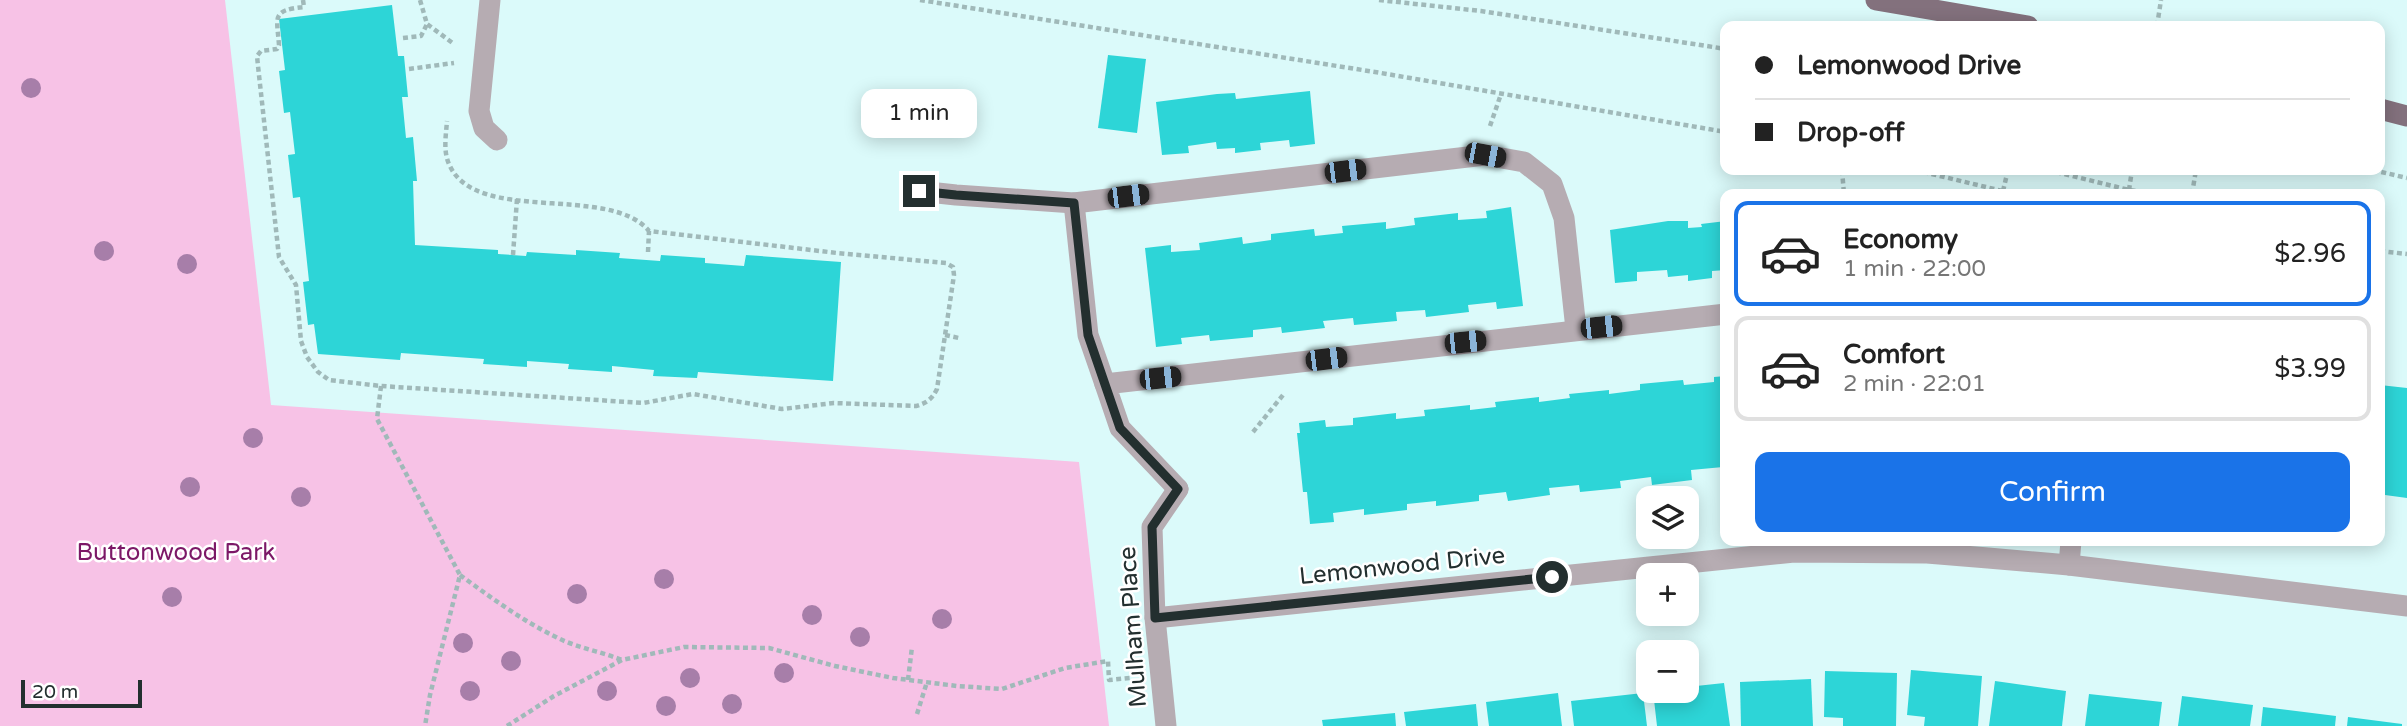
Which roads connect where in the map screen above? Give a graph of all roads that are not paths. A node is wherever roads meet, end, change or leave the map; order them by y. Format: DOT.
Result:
graph roads {
  1 [pos="490,0"];
  2 [pos="1875,0"];
  3 [pos="1999,21"];
  4 [pos="2385,110"];
  5 [pos="2407,116"];
  6 [pos="498,140"];
  7 [pos="919,191"];
  8 [pos="1074,203"];
  9 [pos="1720,315"];
  10 [pos="1576,329"];
  11 [pos="1105,384"];
  12 [pos="2071,546"];
  13 [pos="2069,565"];
  14 [pos="2407,606"];
  15 [pos="1155,618"];
  16 [pos="1166,726"];
  1 -- 6 [label="street"];
  2 -- 3 [label="main road"];
  4 -- 5 [label="main road"];
  7 -- 8 [label="street"];
  8 -- 10 [label="street"];
  8 -- 11 [label="street"];
  9 -- 10 [label="street"];
  10 -- 11 [label="street"];
  11 -- 15 [label="street, Mulham Place"];
  12 -- 13 [label="street"];
  13 -- 14 [label="street, Lemonwood Drive"];
  13 -- 15 [label="street, Lemonwood Drive"];
  15 -- 16 [label="street, Mulham Place"];
}
